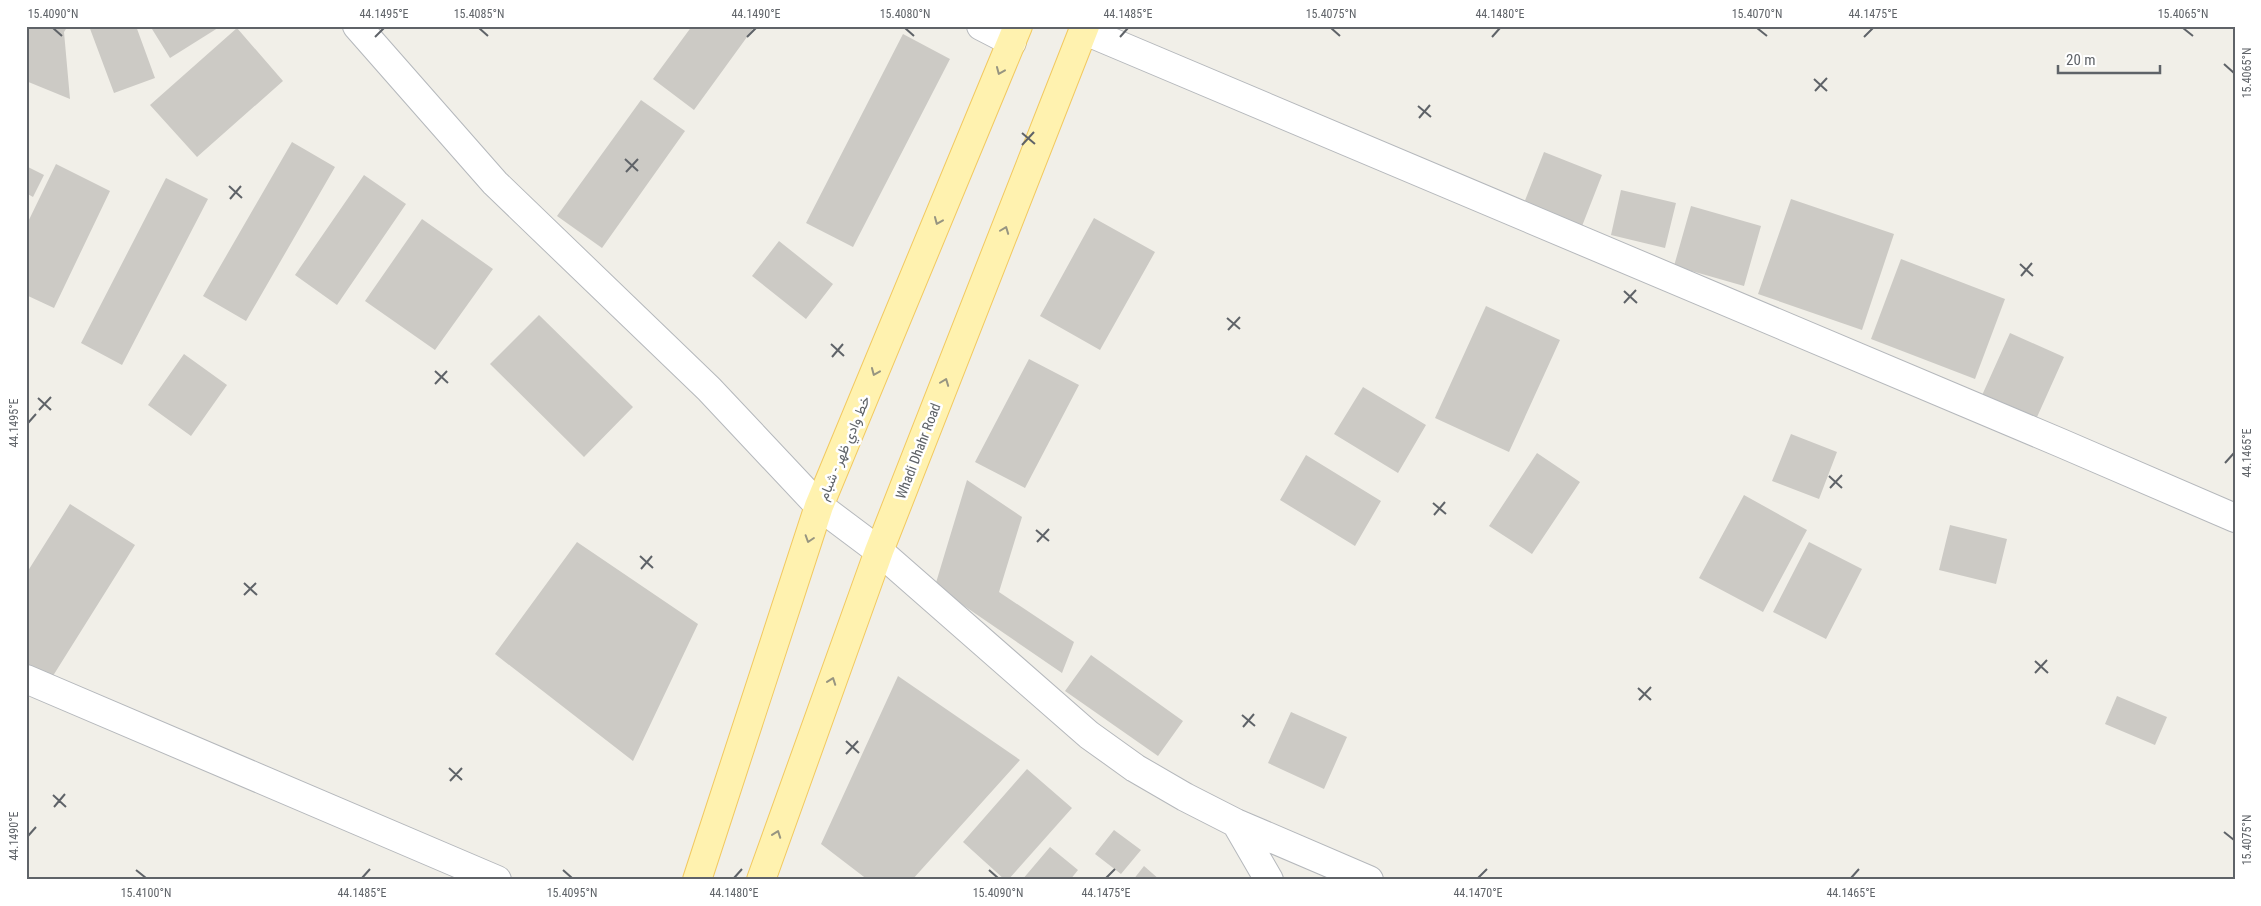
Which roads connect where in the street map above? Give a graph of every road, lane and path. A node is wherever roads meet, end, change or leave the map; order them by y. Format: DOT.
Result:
graph roads {
  1 [pos="357,26"];
  2 [pos="981,26"];
  3 [pos="1084,28"];
  4 [pos="1015,34"];
  5 [pos="819,506"];
  6 [pos="2235,518"];
  7 [pos="879,551"];
  8 [pos="26,679"];
  9 [pos="1236,823"];
  10 [pos="497,880"];
  11 [pos="697,880"];
  12 [pos="761,880"];
  13 [pos="1269,880"];
  14 [pos="1369,880"];
  1 -- 5 [label="street"];
  2 -- 4 [label="street"];
  3 -- 6 [label="street"];
  7 -- 3 [label="main road, Whadi Dhahr Road, one-way"];
  4 -- 5 [label="main road, خط وادي ظهر - شبام, one-way"];
  5 -- 7 [label="street"];
  5 -- 11 [label="main road, خط وادي ظهر - شبام, one-way"];
  7 -- 9 [label="street"];
  12 -- 7 [label="main road, Whadi Dhahr Road, one-way"];
  8 -- 10 [label="street"];
  9 -- 13 [label="street"];
  9 -- 14 [label="street"];
}
